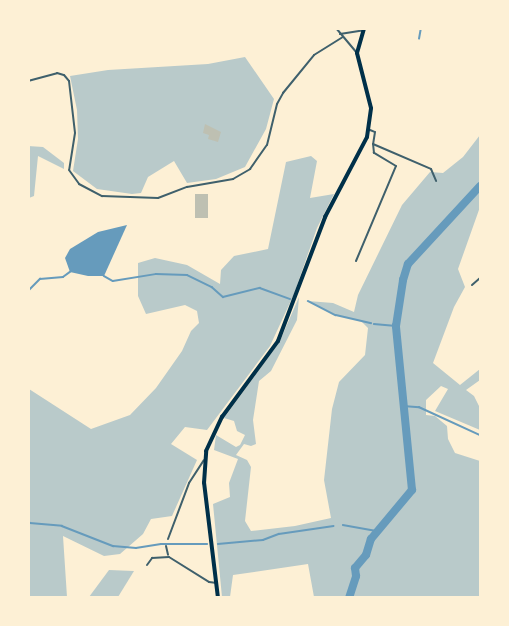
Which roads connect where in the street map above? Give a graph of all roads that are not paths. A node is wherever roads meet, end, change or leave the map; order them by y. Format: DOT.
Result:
graph roads {
  1 [pos="336,28"];
  2 [pos="364,29"];
  3 [pos="340,34"];
  4 [pos="343,37"];
  5 [pos="357,53"];
  6 [pos="28,81"];
  7 [pos="370,130"];
  8 [pos="373,144"];
  9 [pos="436,181"];
  10 [pos="356,261"];
  11 [pos="480,278"];
  12 [pos="472,285"];
  13 [pos="204,460"];
  14 [pos="168,539"];
  15 [pos="166,546"];
  16 [pos="169,557"];
  17 [pos="147,565"];
  18 [pos="217,583"];
  19 [pos="218,597"];
  1 -- 3 [label="street"];
  2 -- 3 [label="street"];
  2 -- 5 [label="main road"];
  3 -- 4 [label="street"];
  4 -- 5 [label="street"];
  4 -- 6 [label="street"];
  5 -- 7 [label="main road"];
  7 -- 8 [label="street"];
  7 -- 13 [label="main road"];
  8 -- 9 [label="street"];
  8 -- 10 [label="street"];
  11 -- 12 [label="street"];
  13 -- 14 [label="street"];
  13 -- 18 [label="main road"];
  15 -- 16 [label="street"];
  16 -- 17 [label="street"];
  16 -- 18 [label="street"];
  18 -- 19 [label="main road"];
}
